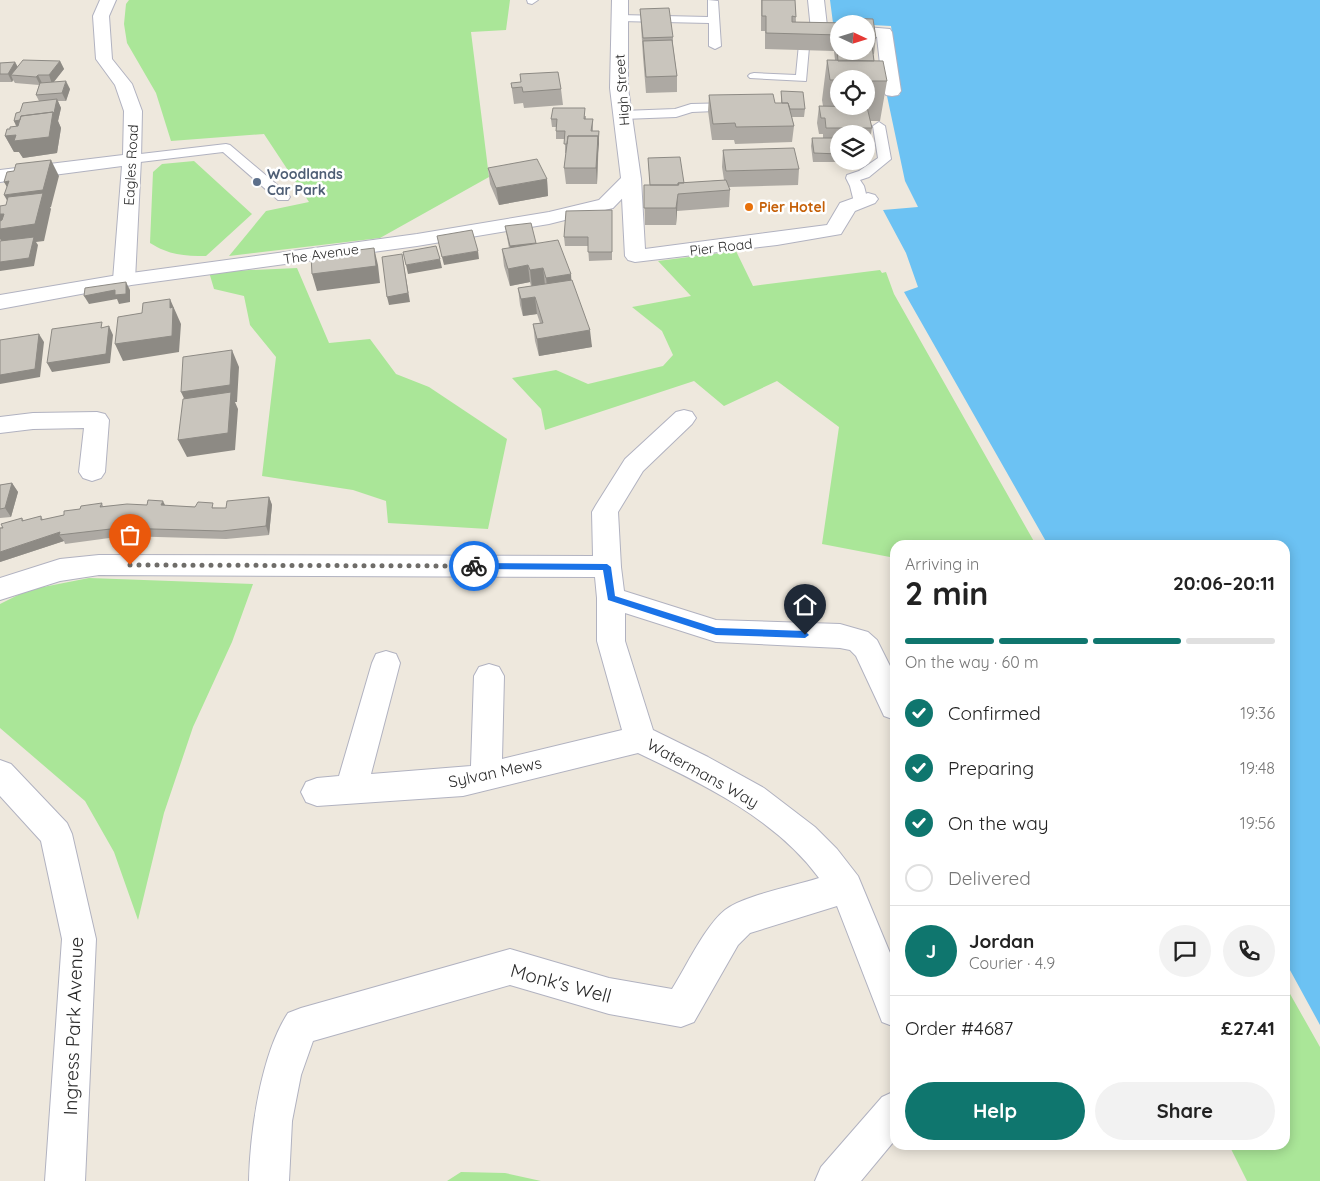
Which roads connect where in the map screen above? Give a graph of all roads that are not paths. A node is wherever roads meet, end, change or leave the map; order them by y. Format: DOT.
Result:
graph roads {
  1 [pos="108,0"];
  2 [pos="620,0"];
  3 [pos="816,0"];
  4 [pos="713,1"];
  5 [pos="620,18"];
  6 [pos="714,20"];
  7 [pos="819,30"];
  8 [pos="830,31"];
  9 [pos="875,32"];
  10 [pos="715,46"];
  11 [pos="754,76"];
  12 [pos="892,91"];
  13 [pos="746,107"];
  14 [pos="623,115"];
  15 [pos="879,126"];
  16 [pos="132,159"];
  17 [pos="0,176"];
  18 [pos="631,179"];
  19 [pos="283,197"];
  20 [pos="865,201"];
  21 [pos="124,280"];
  22 [pos="0,302"];
  23 [pos="684,418"];
  24 [pos="0,425"];
  25 [pos="92,472"];
  26 [pos="607,567"];
  27 [pos="0,589"];
  28 [pos="611,598"];
  29 [pos="386,663"];
  30 [pos="489,676"];
  31 [pos="890,696"];
  32 [pos="640,738"];
  33 [pos="0,774"];
  34 [pos="486,776"];
  35 [pos="351,790"];
  36 [pos="317,792"];
  37 [pos="846,888"];
  38 [pos="890,997"];
  39 [pos="890,1116"];
  40 [pos="65,1181"];
  41 [pos="269,1181"];
  42 [pos="837,1181"];
  1 -- 16 [label="street, Eagles Road"];
  2 -- 5 [label="street, High Street"];
  3 -- 7 [label="street"];
  4 -- 6 [label="lane"];
  5 -- 6 [label="lane"];
  5 -- 14 [label="street, High Street"];
  6 -- 10 [label="lane"];
  7 -- 8 [label="street"];
  7 -- 11 [label="lane"];
  9 -- 12 [label="street"];
  13 -- 14 [label="lane"];
  14 -- 18 [label="street, High Street"];
  15 -- 20 [label="lane"];
  16 -- 17 [label="street"];
  16 -- 19 [label="lane"];
  16 -- 21 [label="street, Eagles Road"];
  18 -- 20 [label="street, Pier Road"];
  18 -- 21 [label="street, The Avenue"];
  21 -- 22 [label="street, The Avenue"];
  23 -- 26 [label="street, Watermans Way"];
  24 -- 25 [label="street"];
  26 -- 27 [label="street"];
  26 -- 28 [label="street, Watermans Way"];
  28 -- 31 [label="street"];
  28 -- 32 [label="street, Watermans Way"];
  29 -- 35 [label="street"];
  30 -- 34 [label="street"];
  32 -- 34 [label="street, Sylvan Mews"];
  32 -- 37 [label="street, Watermans Way"];
  33 -- 40 [label="street, Ingress Park Avenue"];
  34 -- 35 [label="street, Sylvan Mews"];
  35 -- 36 [label="street, Sylvan Mews"];
  37 -- 38 [label="street, Watermans Way"];
  37 -- 41 [label="street, Monk's Well"];
  39 -- 42 [label="street"];
}
